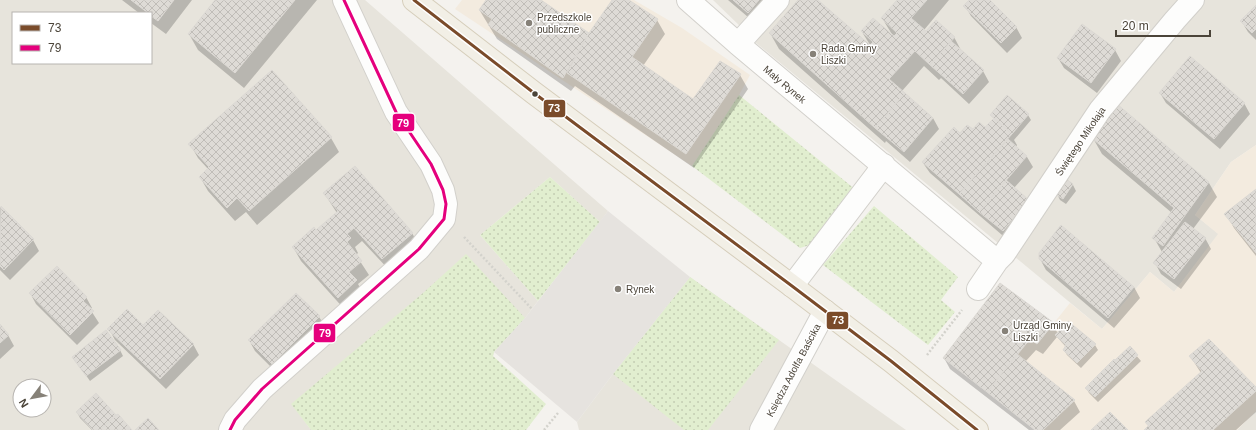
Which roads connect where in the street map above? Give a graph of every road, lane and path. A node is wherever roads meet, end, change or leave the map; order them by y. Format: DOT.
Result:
graph roads {
  1 [pos="344,0"];
  2 [pos="414,0"];
  3 [pos="688,0"];
  4 [pos="778,0"];
  5 [pos="1193,0"];
  6 [pos="738,44"];
  7 [pos="884,165"];
  8 [pos="465,238"];
  9 [pos="998,261"];
  10 [pos="792,286"];
  11 [pos="978,289"];
  12 [pos="532,309"];
  13 [pos="825,311"];
  14 [pos="925,357"];
  15 [pos="558,413"];
  16 [pos="229,427"];
  17 [pos="544,430"];
  18 [pos="761,430"];
  19 [pos="977,430"];
  1 -- 16 [label="street"];
  2 -- 10 [label="main road"];
  3 -- 6 [label="street, Mały Rynek"];
  4 -- 6 [label="street"];
  5 -- 9 [label="street, Świętego Mikołaja"];
  6 -- 7 [label="street, Mały Rynek"];
  7 -- 9 [label="street, Mały Rynek"];
  7 -- 10 [label="street"];
  8 -- 12 [label="path"];
  9 -- 11 [label="street, Świętego Mikołaja"];
  10 -- 13 [label="main road"];
  11 -- 14 [label="path"];
  13 -- 18 [label="street, Księdza Adolfa Baścika"];
  13 -- 19 [label="main road"];
  15 -- 17 [label="path"];
}
